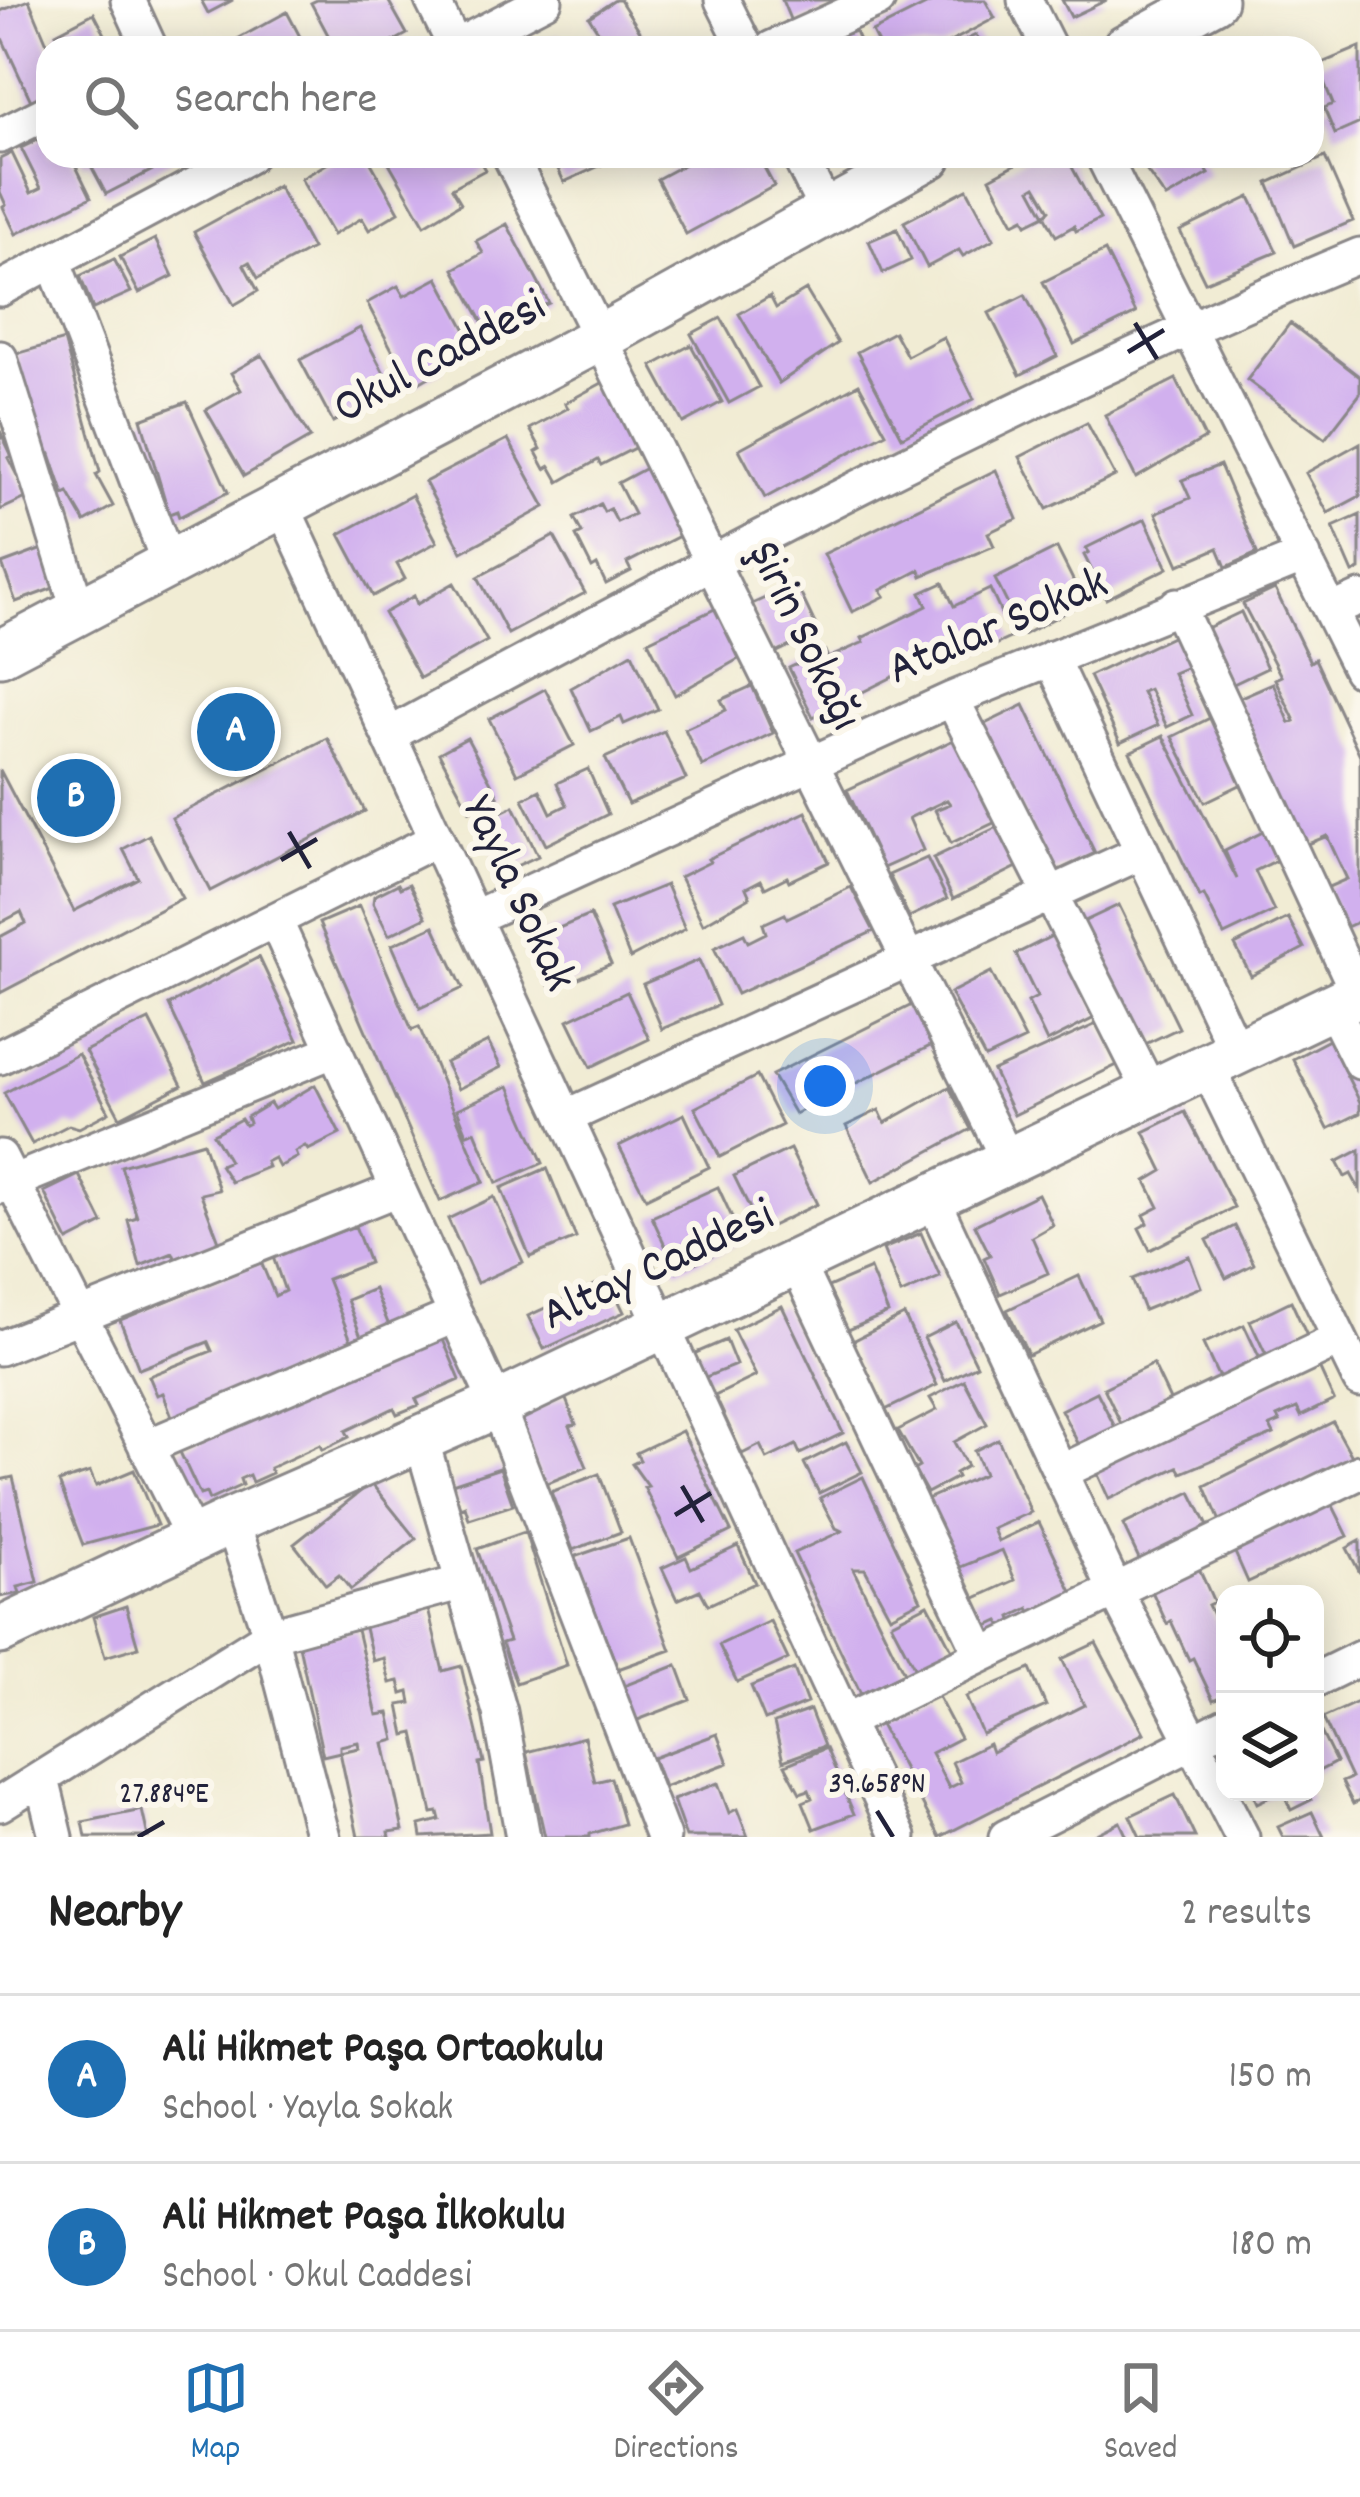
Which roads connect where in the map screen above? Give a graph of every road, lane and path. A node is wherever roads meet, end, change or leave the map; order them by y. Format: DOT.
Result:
graph roads {
  1 [pos="128,0"];
  2 [pos="432,0"];
  3 [pos="545,0"];
  4 [pos="722,0"];
  5 [pos="878,0"];
  6 [pos="1025,0"];
  7 [pos="1214,0"];
  8 [pos="144,36"];
  9 [pos="448,36"];
  10 [pos="477,36"];
  11 [pos="740,36"];
  12 [pos="798,36"];
  13 [pos="1043,36"];
  14 [pos="1147,36"];
  15 [pos="36,118"];
  16 [pos="0,136"];
  17 [pos="226,168"];
  18 [pos="516,168"];
  19 [pos="805,168"];
  20 [pos="907,168"];
  21 [pos="1109,168"];
  22 [pos="827,212"];
  23 [pos="1360,255"];
  24 [pos="53,260"];
  25 [pos="0,289"];
  26 [pos="1188,327"];
  27 [pos="600,338"];
  28 [pos="0,358"];
  29 [pos="282,505"];
  30 [pos="1304,556"];
  31 [pos="711,561"];
  32 [pos="169,564"];
  33 [pos="1346,604"];
  34 [pos="1177,605"];
  35 [pos="79,612"];
  36 [pos="0,653"];
  37 [pos="1051,658"];
  38 [pos="1360,670"];
  39 [pos="952,699"];
  40 [pos="388,735"];
  41 [pos="810,763"];
  42 [pos="437,839"];
  43 [pos="1142,852"];
  44 [pos="1051,894"];
  45 [pos="473,918"];
  46 [pos="275,920"];
  47 [pos="909,960"];
  48 [pos="1350,998"];
  49 [pos="335,1050"];
  50 [pos="0,1057"];
  51 [pos="1221,1058"];
  52 [pos="1360,1062"];
  53 [pos="1150,1091"];
  54 [pos="566,1117"];
  55 [pos="1008,1160"];
  56 [pos="4,1175"];
  57 [pos="398,1189"];
  58 [pos="932,1198"];
  59 [pos="797,1264"];
  60 [pos="80,1316"];
  61 [pos="456,1316"];
  62 [pos="663,1326"];
  63 [pos="1340,1339"];
  64 [pos="0,1348"];
  65 [pos="1360,1380"];
  66 [pos="497,1405"];
  67 [pos="421,1438"];
  68 [pos="146,1447"];
  69 [pos="1061,1472"];
  70 [pos="1360,1472"];
  71 [pos="213,1530"];
  72 [pos="463,1582"];
  73 [pos="1115,1591"];
  74 [pos="0,1631"];
  75 [pos="270,1635"];
  76 [pos="982,1655"];
  77 [pos="1360,1658"];
  78 [pos="1324,1676"];
  79 [pos="845,1721"];
  80 [pos="1216,1730"];
  81 [pos="1192,1742"];
  82 [pos="42,1780"];
  83 [pos="0,1804"];
  84 [pos="56,1837"];
  85 [pos="323,1837"];
  86 [pos="523,1837"];
  87 [pos="663,1837"];
  88 [pos="899,1837"];
  89 [pos="1006,1837"];
  90 [pos="1242,1837"];
  1 -- 8 [label="street"];
  2 -- 9 [label="street"];
  3 -- 10 [label="street"];
  4 -- 11 [label="street"];
  5 -- 12 [label="street"];
  6 -- 13 [label="street"];
  7 -- 14 [label="main road"];
  15 -- 16 [label="street"];
  17 -- 24 [label="street"];
  18 -- 27 [label="street, Şirin Sokağı"];
  19 -- 22 [label="street"];
  20 -- 22 [label="main road, Okul Caddesi"];
  21 -- 26 [label="street"];
  22 -- 27 [label="main road, Okul Caddesi"];
  23 -- 26 [label="street"];
  24 -- 25 [label="street"];
  24 -- 32 [label="street"];
  26 -- 30 [label="street"];
  26 -- 31 [label="street"];
  27 -- 29 [label="main road, Okul Caddesi"];
  27 -- 31 [label="street, Şirin Sokağı"];
  28 -- 35 [label="street"];
  29 -- 32 [label="main road, Okul Caddesi"];
  29 -- 40 [label="street, Yayla Sokak"];
  30 -- 33 [label="street"];
  30 -- 34 [label="street, Atalar Sokak"];
  31 -- 40 [label="street"];
  31 -- 41 [label="street, Şirin Sokağı"];
  32 -- 35 [label="main road, Okul Caddesi"];
  33 -- 38 [label="street"];
  34 -- 37 [label="street, Atalar Sokak"];
  34 -- 48 [label="street"];
  35 -- 36 [label="main road, Okul Caddesi"];
  37 -- 39 [label="street, Atalar Sokak"];
  37 -- 43 [label="street"];
  39 -- 41 [label="street, Atalar Sokak"];
  39 -- 44 [label="street"];
  40 -- 42 [label="street, Yayla Sokak"];
  41 -- 45 [label="street, Atalar Sokak"];
  41 -- 47 [label="street, Şirin Sokağı"];
  42 -- 45 [label="street, Yayla Sokak"];
  42 -- 46 [label="street"];
  43 -- 44 [label="street"];
  43 -- 51 [label="street"];
  44 -- 47 [label="street"];
  44 -- 53 [label="street"];
  45 -- 54 [label="street, Yayla Sokak"];
  46 -- 49 [label="street"];
  46 -- 50 [label="street"];
  47 -- 54 [label="street"];
  47 -- 55 [label="street, Şirin Sokağı"];
  48 -- 51 [label="main road, Altay Caddesi"];
  48 -- 52 [label="street"];
  49 -- 56 [label="street"];
  49 -- 57 [label="street"];
  51 -- 53 [label="main road, Altay Caddesi"];
  51 -- 63 [label="street"];
  53 -- 55 [label="main road, Altay Caddesi"];
  54 -- 62 [label="street, Yayla Sokak"];
  55 -- 58 [label="main road, Altay Caddesi"];
  56 -- 60 [label="street"];
  57 -- 60 [label="street"];
  57 -- 61 [label="street"];
  58 -- 59 [label="main road, Altay Caddesi"];
  58 -- 69 [label="street"];
  59 -- 62 [label="main road, Altay Caddesi"];
  59 -- 76 [label="street"];
  60 -- 64 [label="street"];
  60 -- 68 [label="street"];
  61 -- 66 [label="street"];
  61 -- 68 [label="street"];
  62 -- 66 [label="main road, Altay Caddesi"];
  62 -- 79 [label="street, Yayla Sokak"];
  63 -- 65 [label="street"];
  63 -- 69 [label="street"];
  66 -- 67 [label="main road, Altay Caddesi"];
  66 -- 87 [label="street"];
  67 -- 71 [label="main road, Altay Caddesi"];
  67 -- 72 [label="street"];
  68 -- 71 [label="street"];
  69 -- 73 [label="street"];
  70 -- 73 [label="street"];
  71 -- 74 [label="main road, Altay Caddesi"];
  71 -- 75 [label="street"];
  72 -- 75 [label="street"];
  72 -- 86 [label="street"];
  73 -- 76 [label="street"];
  73 -- 81 [label="street"];
  75 -- 82 [label="street"];
  75 -- 85 [label="street"];
  76 -- 79 [label="street"];
  77 -- 78 [label="street"];
  79 -- 88 [label="street, Yayla Sokak"];
  80 -- 81 [label="street"];
  81 -- 89 [label="street"];
  81 -- 90 [label="street"];
  82 -- 83 [label="street"];
  82 -- 84 [label="street"];
}
